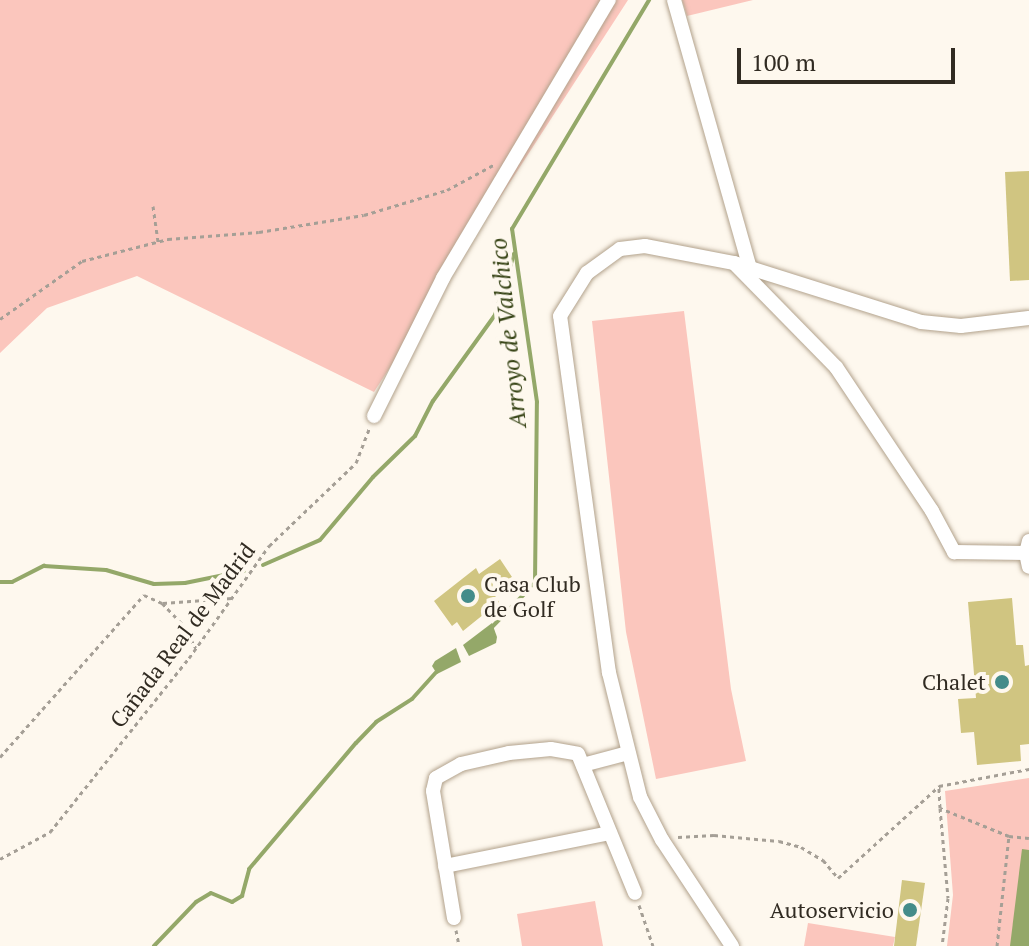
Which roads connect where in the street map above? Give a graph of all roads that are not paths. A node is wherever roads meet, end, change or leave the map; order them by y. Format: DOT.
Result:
graph roads {
  1 [pos="609,0"];
  2 [pos="674,0"];
  3 [pos="734,263"];
  4 [pos="750,268"];
  5 [pos="1029,318"];
  6 [pos="374,416"];
  7 [pos="1028,554"];
  8 [pos="628,753"];
  9 [pos="583,765"];
  10 [pos="610,833"];
  11 [pos="445,866"];
  12 [pos="635,893"];
  13 [pos="454,918"];
  14 [pos="732,946"];
  1 -- 6 [label="lane"];
  2 -- 4 [label="lane"];
  3 -- 4 [label="lane"];
  3 -- 7 [label="lane"];
  3 -- 8 [label="lane"];
  4 -- 5 [label="lane"];
  8 -- 9 [label="lane"];
  8 -- 14 [label="lane"];
  9 -- 10 [label="lane"];
  9 -- 11 [label="lane"];
  10 -- 11 [label="lane"];
  10 -- 12 [label="lane"];
  11 -- 13 [label="lane"];
}
